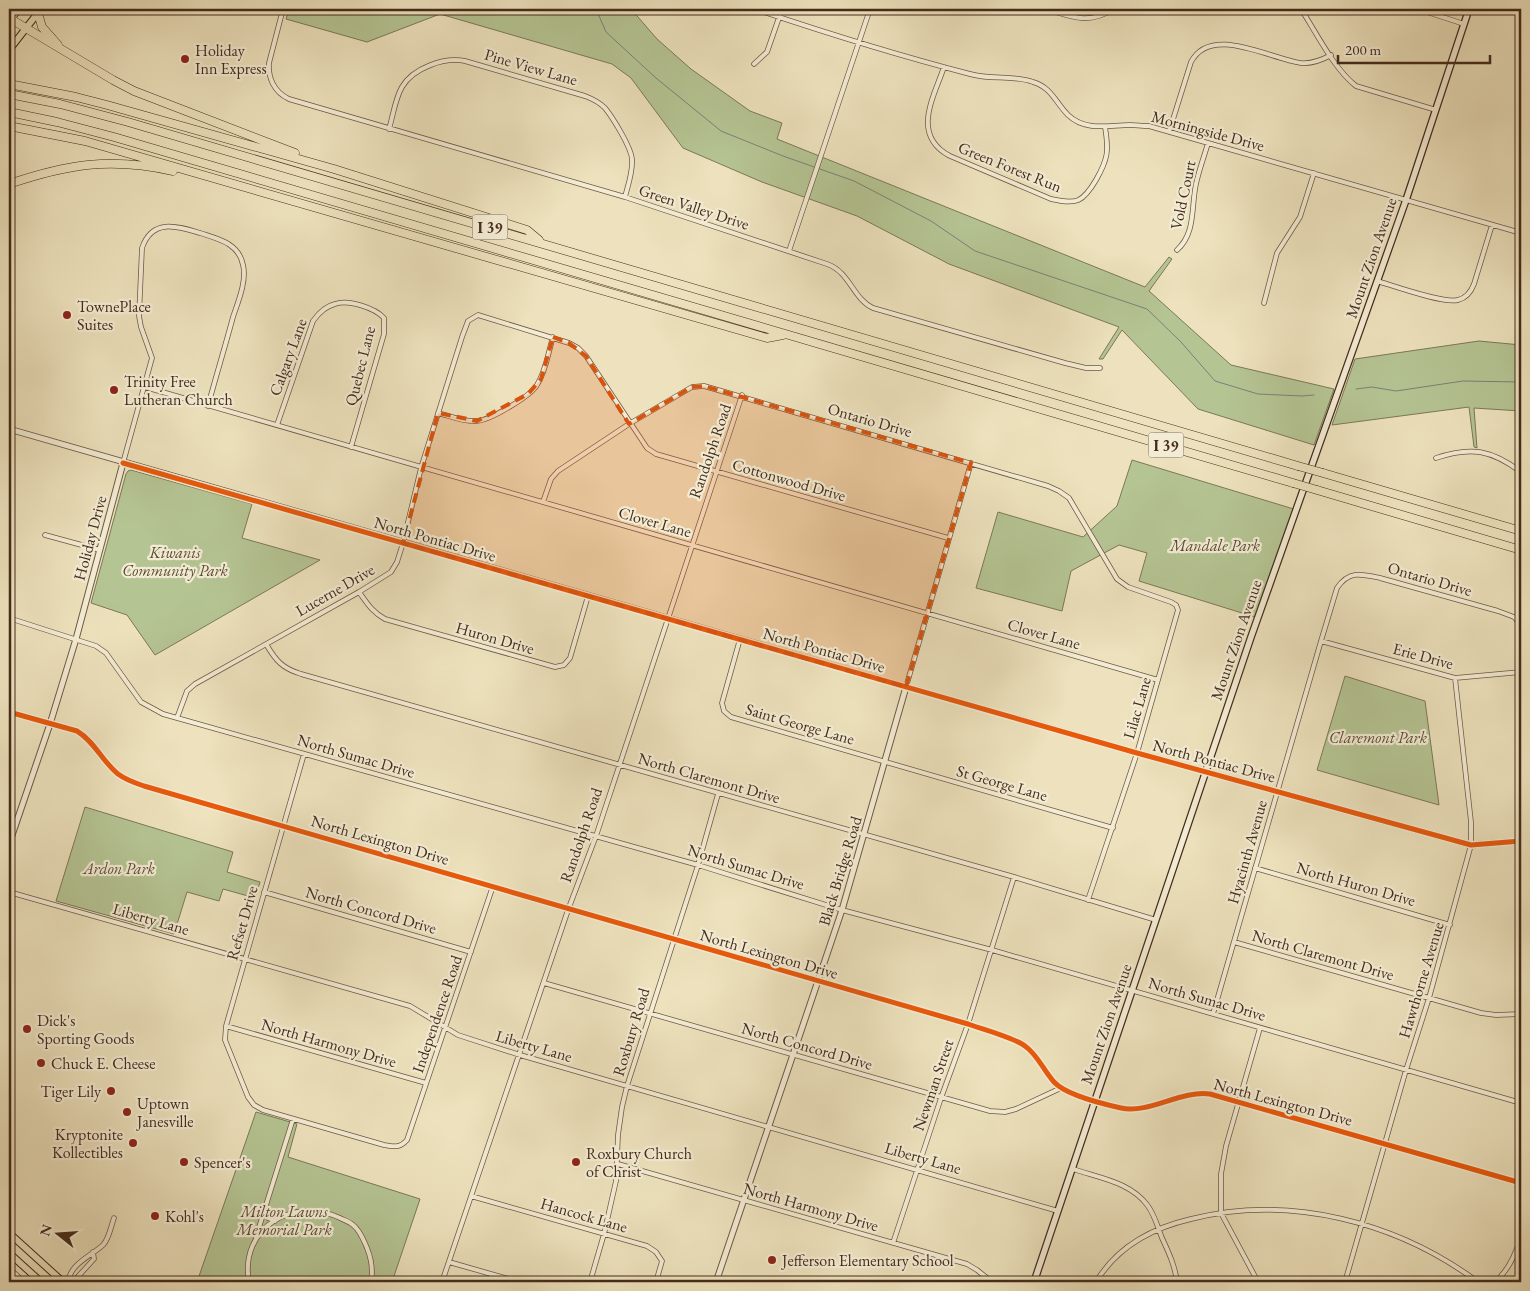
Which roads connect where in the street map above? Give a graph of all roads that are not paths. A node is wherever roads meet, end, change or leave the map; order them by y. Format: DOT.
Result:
graph roads {
  1 [pos="19,9"];
  2 [pos="283,9"];
  3 [pos="755,9"];
  4 [pos="782,9"];
  5 [pos="870,9"];
  6 [pos="1046,9"];
  7 [pos="1114,9"];
  8 [pos="1300,9"];
  9 [pos="1418,9"];
  10 [pos="1469,9"];
  11 [pos="40,11"];
  12 [pos="780,17"];
  13 [pos="9,20"];
  14 [pos="1464,24"];
  15 [pos="26,28"];
  16 [pos="9,37"];
  17 [pos="859,42"];
  18 [pos="9,50"];
  19 [pos="67,53"];
  20 [pos="1331,55"];
  21 [pos="754,64"];
  22 [pos="944,67"];
  23 [pos="9,84"];
  24 [pos="9,94"];
  25 [pos="1436,110"];
  26 [pos="9,112"];
  27 [pos="9,126"];
  28 [pos="1105,127"];
  29 [pos="389,129"];
  30 [pos="1169,132"];
  31 [pos="1208,143"];
  32 [pos="334,170"];
  33 [pos="1314,173"];
  34 [pos="9,184"];
  35 [pos="240,185"];
  36 [pos="625,197"];
  37 [pos="1406,200"];
  38 [pos="1492,225"];
  39 [pos="1521,233"];
  40 [pos="542,243"];
  41 [pos="1177,250"];
  42 [pos="789,251"];
  43 [pos="1377,281"];
  44 [pos="1264,303"];
  45 [pos="361,306"];
  46 [pos="473,317"];
  47 [pos="788,335"];
  48 [pos="553,337"];
  49 [pos="1100,368"];
  50 [pos="145,387"];
  51 [pos="742,396"];
  52 [pos="208,406"];
  53 [pos="438,413"];
  54 [pos="629,424"];
  55 [pos="277,425"];
  56 [pos="9,429"];
  57 [pos="351,447"];
  58 [pos="1436,458"];
  59 [pos="123,463"];
  60 [pos="971,463"];
  61 [pos="421,468"];
  62 [pos="716,472"];
  63 [pos="1521,472"];
  64 [pos="542,502"];
  65 [pos="1521,531"];
  66 [pos="45,535"];
  67 [pos="948,538"];
  68 [pos="403,543"];
  69 [pos="691,545"];
  70 [pos="100,550"];
  71 [pos="1521,550"];
  72 [pos="1340,584"];
  73 [pos="359,592"];
  74 [pos="588,596"];
  75 [pos="1178,607"];
  76 [pos="927,614"];
  77 [pos="668,618"];
  78 [pos="15,620"];
  79 [pos="1521,625"];
  80 [pos="76,639"];
  81 [pos="740,639"];
  82 [pos="1321,641"];
  83 [pos="266,644"];
  84 [pos="1521,672"];
  85 [pos="1454,678"];
  86 [pos="1158,680"];
  87 [pos="906,687"];
  88 [pos="9,712"];
  89 [pos="177,718"];
  90 [pos="50,724"];
  91 [pos="1138,753"];
  92 [pos="304,754"];
  93 [pos="885,762"];
  94 [pos="619,765"];
  95 [pos="1206,771"];
  96 [pos="1278,791"];
  97 [pos="718,794"];
  98 [pos="284,825"];
  99 [pos="1113,828"];
  100 [pos="864,835"];
  101 [pos="596,836"];
  102 [pos="1521,841"];
  103 [pos="9,844"];
  104 [pos="1472,845"];
  105 [pos="698,865"];
  106 [pos="1255,868"];
  107 [pos="1014,877"];
  108 [pos="493,886"];
  109 [pos="9,892"];
  110 [pos="264,892"];
  111 [pos="1088,900"];
  112 [pos="568,910"];
  113 [pos="842,910"];
  114 [pos="1156,920"];
  115 [pos="1450,925"];
  116 [pos="674,940"];
  117 [pos="1234,942"];
  118 [pos="992,950"];
  119 [pos="472,952"];
  120 [pos="245,959"];
  121 [pos="818,982"];
  122 [pos="544,983"];
  123 [pos="1132,991"];
  124 [pos="1429,998"];
  125 [pos="650,1013"];
  126 [pos="1213,1014"];
  127 [pos="1521,1014"];
  128 [pos="968,1024"];
  129 [pos="226,1026"];
  130 [pos="445,1027"];
  131 [pos="1260,1028"];
  132 [pos="793,1054"];
  133 [pos="520,1055"];
  134 [pos="1406,1070"];
  135 [pos="426,1084"];
  136 [pos="627,1086"];
  137 [pos="1061,1088"];
  138 [pos="941,1098"];
  139 [pos="1095,1100"];
  140 [pos="1239,1101"];
  141 [pos="1521,1103"];
  142 [pos="293,1119"];
  143 [pos="769,1127"];
  144 [pos="1385,1143"];
  145 [pos="618,1164"];
  146 [pos="918,1169"];
  147 [pos="1072,1169"];
  148 [pos="1521,1183"];
  149 [pos="471,1196"];
  150 [pos="744,1200"];
  151 [pos="1058,1211"];
  152 [pos="264,1212"];
  153 [pos="1221,1213"];
  154 [pos="114,1218"];
  155 [pos="275,1221"];
  156 [pos="1362,1224"];
  157 [pos="1158,1229"];
  158 [pos="9,1233"];
  159 [pos="604,1234"];
  160 [pos="1521,1236"];
  161 [pos="893,1243"];
  162 [pos="253,1247"];
  163 [pos="9,1252"];
  164 [pos="93,1252"];
  165 [pos="449,1262"];
  166 [pos="9,1268"];
  167 [pos="24,1282"];
  168 [pos="42,1282"];
  169 [pos="63,1282"];
  170 [pos="68,1282"];
  171 [pos="73,1282"];
  172 [pos="249,1282"];
  173 [pos="371,1282"];
  174 [pos="442,1282"];
  175 [pos="519,1282"];
  176 [pos="590,1282"];
  177 [pos="656,1282"];
  178 [pos="716,1282"];
  179 [pos="992,1282"];
  180 [pos="1034,1282"];
  181 [pos="1096,1282"];
  182 [pos="1176,1282"];
  183 [pos="1258,1282"];
  184 [pos="1345,1282"];
  185 [pos="1478,1282"];
  186 [pos="1494,1282"];
  1 -- 13 [label="main road"];
  2 -- 29 [label="street, Green Valley Drive"];
  3 -- 12 [label="street, Morningside Drive"];
  4 -- 12 [label="street"];
  5 -- 17 [label="street"];
  6 -- 7 [label="street"];
  8 -- 20 [label="street"];
  9 -- 14 [label="street"];
  10 -- 14 [label="main road, Mount Zion Avenue"];
  11 -- 15 [label="main road"];
  11 -- 19 [label="highway"];
  12 -- 17 [label="street, Morningside Drive"];
  12 -- 21 [label="street"];
  13 -- 15 [label="highway"];
  13 -- 16 [label="main road"];
  14 -- 25 [label="main road, Mount Zion Avenue"];
  15 -- 18 [label="main road"];
  15 -- 19 [label="highway"];
  17 -- 22 [label="street, Morningside Drive"];
  17 -- 42 [label="street"];
  19 -- 32 [label="highway"];
  20 -- 25 [label="street"];
  20 -- 30 [label="street"];
  22 -- 28 [label="street, Morningside Drive"];
  22 -- 28 [label="street, Green Forest Run"];
  23 -- 32 [label="highway"];
  24 -- 40 [label="highway, I 39"];
  25 -- 37 [label="main road, Mount Zion Avenue"];
  26 -- 47 [label="highway, I 39"];
  27 -- 35 [label="highway"];
  28 -- 30 [label="street, Morningside Drive"];
  29 -- 36 [label="street, Green Valley Drive"];
  29 -- 36 [label="street, Pine View Lane"];
  30 -- 31 [label="street, Morningside Drive"];
  31 -- 33 [label="street, Morningside Drive"];
  31 -- 41 [label="street, Vold Court"];
  32 -- 40 [label="highway"];
  33 -- 37 [label="street, Morningside Drive"];
  33 -- 44 [label="street"];
  34 -- 35 [label="highway"];
  35 -- 47 [label="highway"];
  36 -- 42 [label="street, Green Valley Drive"];
  37 -- 38 [label="street, Morningside Drive"];
  37 -- 43 [label="main road, Mount Zion Avenue"];
  38 -- 39 [label="street, Morningside Drive"];
  38 -- 43 [label="street"];
  40 -- 65 [label="highway, I 39, bridge"];
  42 -- 49 [label="street, Green Valley Drive"];
  43 -- 95 [label="main road, Mount Zion Avenue"];
  45 -- 55 [label="street, Calgary Lane"];
  45 -- 57 [label="street, Quebec Lane"];
  46 -- 48 [label="street, Cottonwood Drive"];
  46 -- 53 [label="street, Lucerne Drive"];
  47 -- 71 [label="highway, I 39, bridge"];
  48 -- 53 [label="street"];
  48 -- 54 [label="street, Cottonwood Drive"];
  50 -- 52 [label="street, Clover Lane"];
  50 -- 52 [label="street, Holiday Drive"];
  50 -- 59 [label="street, Holiday Drive"];
  51 -- 54 [label="street, Ontario Drive"];
  51 -- 60 [label="street, Ontario Drive"];
  51 -- 62 [label="street, Randolph Road"];
  52 -- 55 [label="street, Clover Lane"];
  53 -- 61 [label="street, Lucerne Drive"];
  54 -- 62 [label="street, Cottonwood Drive"];
  54 -- 64 [label="street, Ontario Drive"];
  55 -- 57 [label="street, Clover Lane"];
  56 -- 59 [label="street, North Pontiac Drive"];
  57 -- 61 [label="street, Clover Lane"];
  58 -- 63 [label="street"];
  59 -- 68 [label="street, North Pontiac Drive"];
  59 -- 70 [label="street, Holiday Drive"];
  60 -- 67 [label="street, Black Bridge Road"];
  60 -- 75 [label="street, Ontario Drive"];
  61 -- 64 [label="street, Clover Lane"];
  61 -- 68 [label="street, Lucerne Drive"];
  62 -- 67 [label="street, Cottonwood Drive"];
  62 -- 69 [label="street, Randolph Road"];
  64 -- 69 [label="street, Clover Lane"];
  66 -- 70 [label="street"];
  67 -- 76 [label="street, Black Bridge Road"];
  68 -- 73 [label="street, Lucerne Drive"];
  68 -- 74 [label="street, North Pontiac Drive"];
  69 -- 76 [label="street, Clover Lane"];
  69 -- 77 [label="street, Randolph Road"];
  70 -- 80 [label="street, Holiday Drive"];
  72 -- 79 [label="street, Ontario Drive"];
  72 -- 82 [label="street, Hyacinth Avenue"];
  73 -- 74 [label="street, Huron Drive"];
  73 -- 83 [label="street, Lucerne Drive"];
  74 -- 77 [label="street, North Pontiac Drive"];
  75 -- 86 [label="street, Lilac Lane"];
  76 -- 86 [label="street, Clover Lane"];
  76 -- 87 [label="street, Black Bridge Road"];
  77 -- 81 [label="street, North Pontiac Drive"];
  77 -- 94 [label="street, Randolph Road"];
  78 -- 80 [label="street, North Sumac Drive"];
  80 -- 89 [label="street, North Sumac Drive"];
  80 -- 90 [label="street, Holiday Drive"];
  81 -- 87 [label="street, North Pontiac Drive"];
  81 -- 93 [label="street, Saint George Lane"];
  82 -- 85 [label="street, Erie Drive"];
  82 -- 96 [label="street, Hyacinth Avenue"];
  83 -- 89 [label="street, Lucerne Drive"];
  83 -- 94 [label="street, North Claremont Drive"];
  84 -- 85 [label="street, Erie Drive"];
  85 -- 104 [label="street, Hawthorne Avenue"];
  86 -- 91 [label="street, Lilac Lane"];
  87 -- 91 [label="street, North Pontiac Drive"];
  87 -- 93 [label="street, Black Bridge Road"];
  88 -- 90 [label="street, North Lexington Drive"];
  89 -- 92 [label="street, North Sumac Drive"];
  90 -- 98 [label="street, North Lexington Drive"];
  90 -- 103 [label="street, Holiday Drive"];
  91 -- 95 [label="street, North Pontiac Drive"];
  91 -- 99 [label="street, Lilac Lane"];
  92 -- 98 [label="street, Refset Drive"];
  92 -- 101 [label="street, North Sumac Drive"];
  93 -- 99 [label="street, St George Lane"];
  93 -- 100 [label="street, Black Bridge Road"];
  94 -- 97 [label="street, North Claremont Drive"];
  94 -- 101 [label="street, Randolph Road"];
  95 -- 96 [label="street, North Pontiac Drive"];
  95 -- 114 [label="main road, Mount Zion Avenue"];
  96 -- 104 [label="street, North Pontiac Drive"];
  96 -- 106 [label="street, Hyacinth Avenue"];
  97 -- 100 [label="street, North Claremont Drive"];
  97 -- 105 [label="street, Roxbury Road"];
  98 -- 108 [label="street, North Lexington Drive"];
  98 -- 110 [label="street, Refset Drive"];
  99 -- 111 [label="street, Lilac Lane"];
  100 -- 107 [label="street, North Claremont Drive"];
  100 -- 113 [label="street, Black Bridge Road"];
  101 -- 105 [label="street, North Sumac Drive"];
  101 -- 112 [label="street, Randolph Road"];
  102 -- 104 [label="street, North Pontiac Drive"];
  104 -- 115 [label="street, Hawthorne Avenue"];
  105 -- 113 [label="street, North Sumac Drive"];
  105 -- 116 [label="street, Roxbury Road"];
  106 -- 115 [label="street, North Huron Drive"];
  106 -- 117 [label="street, Hyacinth Avenue"];
  107 -- 111 [label="street, North Claremont Drive"];
  107 -- 118 [label="street, Newman Street"];
  108 -- 112 [label="street, North Lexington Drive"];
  108 -- 119 [label="street, Independence Road"];
  109 -- 120 [label="street, Liberty Lane"];
  110 -- 119 [label="street, North Concord Drive"];
  110 -- 120 [label="street, Refset Drive"];
  111 -- 114 [label="street, North Claremont Drive"];
  112 -- 116 [label="street, North Lexington Drive"];
  112 -- 122 [label="street, Randolph Road"];
  113 -- 118 [label="street, North Sumac Drive"];
  113 -- 121 [label="street, Black Bridge Road"];
  114 -- 123 [label="main road, Mount Zion Avenue"];
  115 -- 124 [label="street, Hawthorne Avenue"];
  116 -- 121 [label="street, North Lexington Drive"];
  116 -- 125 [label="street, Roxbury Road"];
  117 -- 124 [label="street, North Claremont Drive"];
  117 -- 126 [label="street, Hyacinth Avenue"];
  118 -- 123 [label="street, North Sumac Drive"];
  118 -- 128 [label="street, Newman Street"];
  119 -- 130 [label="street, Independence Road"];
  120 -- 129 [label="street, Refset Drive"];
  120 -- 130 [label="street, Liberty Lane"];
  121 -- 128 [label="street, North Lexington Drive"];
  121 -- 132 [label="street, Black Bridge Road"];
  122 -- 125 [label="street, North Concord Drive"];
  122 -- 133 [label="street, Randolph Road"];
  123 -- 126 [label="street, North Sumac Drive"];
  123 -- 139 [label="main road, Mount Zion Avenue"];
  124 -- 127 [label="street, North Claremont Drive"];
  124 -- 134 [label="street, Hawthorne Avenue"];
  125 -- 132 [label="street, North Concord Drive"];
  125 -- 136 [label="street, Roxbury Road"];
  126 -- 131 [label="street, North Sumac Drive"];
  128 -- 137 [label="street, North Lexington Drive"];
  128 -- 138 [label="street, Newman Street"];
  129 -- 135 [label="street, North Harmony Drive"];
  129 -- 142 [label="street, Refset Drive"];
  130 -- 133 [label="street, Liberty Lane"];
  130 -- 135 [label="street, Independence Road"];
  131 -- 134 [label="street, North Sumac Drive"];
  131 -- 140 [label="street"];
  132 -- 138 [label="street, North Concord Drive"];
  132 -- 143 [label="street, Black Bridge Road"];
  133 -- 136 [label="street, Liberty Lane"];
  133 -- 149 [label="street, Randolph Road"];
  134 -- 141 [label="street, North Sumac Drive"];
  134 -- 144 [label="street, Hawthorne Avenue"];
  135 -- 142 [label="street, Independence Road"];
  136 -- 143 [label="street, Liberty Lane"];
  136 -- 145 [label="street, Roxbury Road"];
  137 -- 138 [label="street, North Concord Drive"];
  137 -- 139 [label="street, North Lexington Drive"];
  138 -- 146 [label="street, Newman Street"];
  139 -- 140 [label="street, North Lexington Drive"];
  139 -- 147 [label="main road, Mount Zion Avenue"];
  140 -- 144 [label="street, North Lexington Drive"];
  140 -- 153 [label="street"];
  142 -- 152 [label="street"];
  143 -- 146 [label="street, Liberty Lane"];
  143 -- 150 [label="street, Black Bridge Road"];
  144 -- 148 [label="street, North Lexington Drive"];
  144 -- 156 [label="street, Hawthorne Avenue"];
  145 -- 150 [label="street, North Harmony Drive"];
  145 -- 159 [label="street, Roxbury Road"];
  146 -- 151 [label="street, Liberty Lane"];
  146 -- 161 [label="street, Newman Street"];
  147 -- 151 [label="main road, Mount Zion Avenue"];
  147 -- 157 [label="street"];
  149 -- 159 [label="street, Hancock Lane"];
  149 -- 165 [label="street, Randolph Road"];
  150 -- 161 [label="street, North Harmony Drive"];
  150 -- 178 [label="street, Black Bridge Road"];
  151 -- 180 [label="main road, Mount Zion Avenue"];
  152 -- 155 [label="street"];
  152 -- 162 [label="street"];
  153 -- 156 [label="street"];
  153 -- 157 [label="street"];
  153 -- 183 [label="street"];
  154 -- 164 [label="street"];
  155 -- 162 [label="street"];
  155 -- 173 [label="street"];
  156 -- 184 [label="street, Hawthorne Avenue"];
  156 -- 185 [label="street"];
  157 -- 181 [label="street"];
  157 -- 182 [label="street"];
  158 -- 169 [label="main road"];
  159 -- 176 [label="street, Roxbury Road"];
  159 -- 177 [label="street, Hancock Lane"];
  160 -- 186 [label="street"];
  161 -- 179 [label="street, North Harmony Drive"];
  162 -- 172 [label="street"];
  163 -- 168 [label="main road"];
  164 -- 170 [label="street"];
  164 -- 171 [label="street"];
  165 -- 174 [label="street, Randolph Road"];
  165 -- 175 [label="street"];
  166 -- 167 [label="street"];
}
